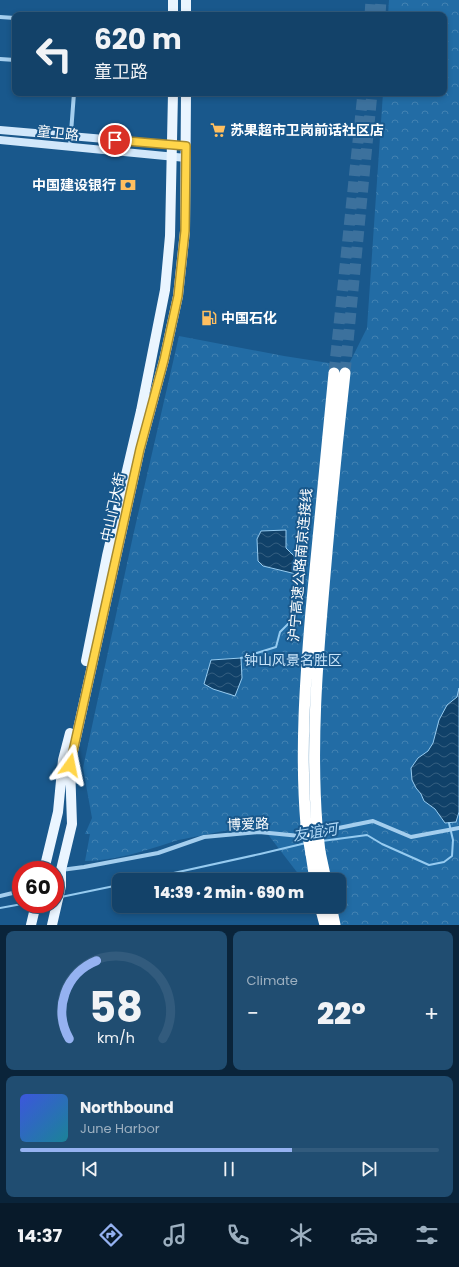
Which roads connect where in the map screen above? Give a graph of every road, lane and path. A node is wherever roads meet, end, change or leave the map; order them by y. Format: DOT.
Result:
graph roads {
  1 [pos="173,0"];
  2 [pos="186,0"];
  3 [pos="174,12"];
  4 [pos="186,12"];
  5 [pos="0,17"];
  6 [pos="12,18"];
  7 [pos="0,59"];
  8 [pos="12,60"];
  9 [pos="74,96"];
  10 [pos="173,96"];
  11 [pos="186,96"];
  12 [pos="0,130"];
  13 [pos="71,137"];
  14 [pos="0,140"];
  15 [pos="173,145"];
  16 [pos="186,146"];
  17 [pos="70,147"];
  18 [pos="172,158"];
  19 [pos="186,158"];
  20 [pos="339,373"];
  21 [pos="458,828"];
  22 [pos="316,853"];
  23 [pos="46,861"];
  24 [pos="61,861"];
  25 [pos="64,871"];
  26 [pos="315,873"];
  27 [pos="323,873"];
  28 [pos="12,893"];
  29 [pos="0,896"];
  30 [pos="33,913"];
  31 [pos="54,913"];
  32 [pos="321,913"];
  33 [pos="332,913"];
  34 [pos="31,925"];
  35 [pos="52,925"];
  36 [pos="324,925"];
  37 [pos="335,925"];
  1 -- 3 [label="main road"];
  2 -- 4 [label="main road"];
  5 -- 6 [label="street"];
  7 -- 8 [label="street"];
  9 -- 13 [label="street"];
  10 -- 15 [label="main road, 中山门大街"];
  11 -- 16 [label="main road, 中山门大街"];
  12 -- 13 [label="street, 童卫路"];
  13 -- 15 [label="street, 童卫路"];
  13 -- 17 [label="street"];
  14 -- 17 [label="street, 童卫路"];
  15 -- 16 [label="street, 童卫路"];
  15 -- 18 [label="main road, 中山门大街"];
  16 -- 19 [label="main road, 中山门大街"];
  17 -- 18 [label="street, 童卫路"];
  18 -- 19 [label="street, 童卫路"];
  18 -- 23 [label="main road, 中山门大街"];
  19 -- 24 [label="main road, 中山门大街"];
  20 -- 22 [label="highway, 沪宁高速公路南京连接线, bridge"];
  21 -- 25 [label="street, 博爱路"];
  22 -- 26 [label="highway, 沪宁高速公路南京连接线"];
  22 -- 27 [label="highway, 沪宁高速公路南京连接线"];
  28 -- 29 [label="street"];
  30 -- 34 [label="main road"];
  31 -- 35 [label="main road, 中山门大街"];
  32 -- 36 [label="highway"];
  33 -- 37 [label="highway"];
}
